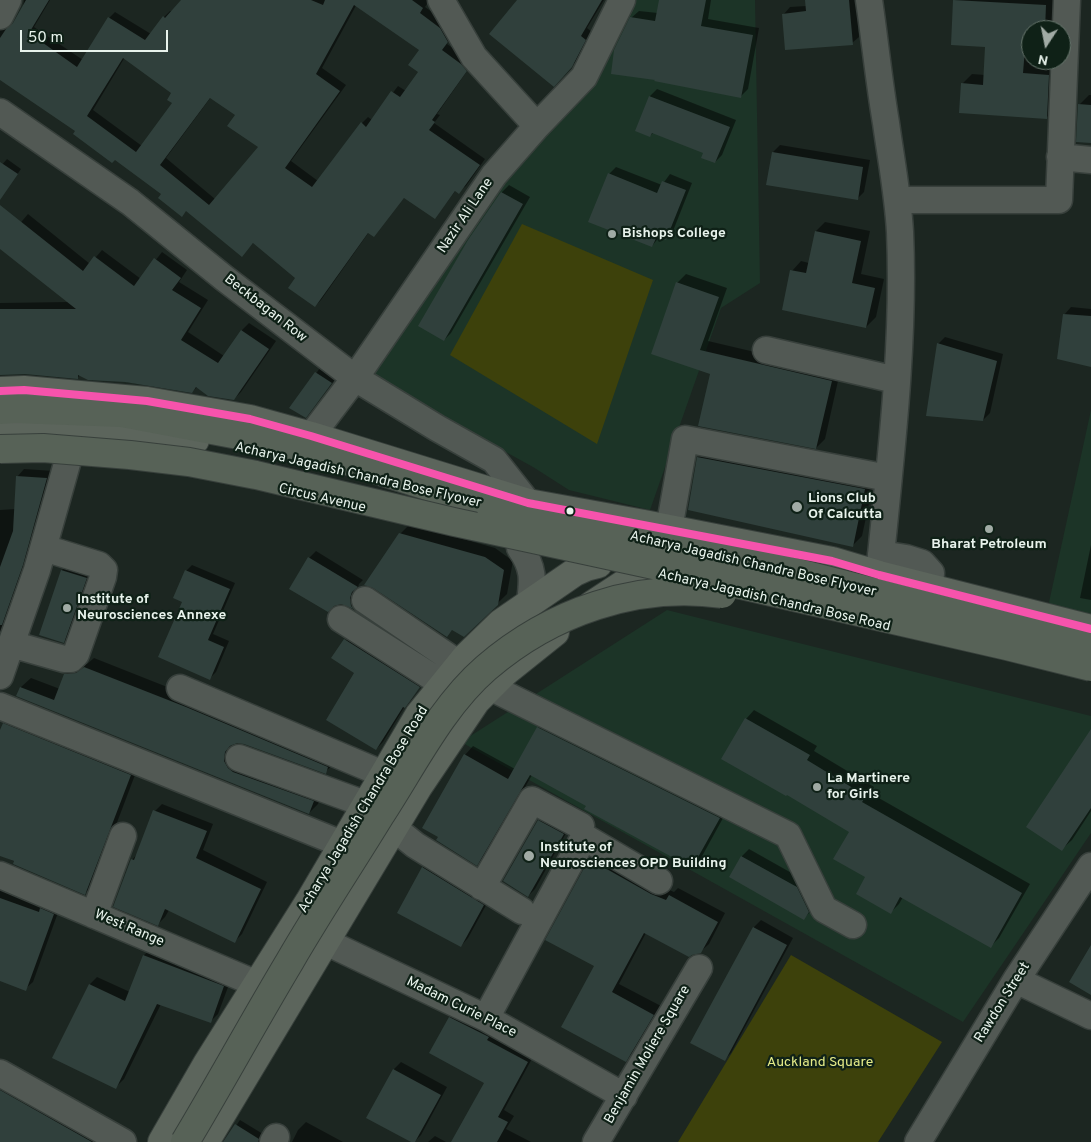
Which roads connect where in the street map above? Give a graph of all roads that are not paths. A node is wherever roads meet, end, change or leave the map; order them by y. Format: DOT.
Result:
graph roads {
  1 [pos="8,0"];
  2 [pos="440,0"];
  3 [pos="622,0"];
  4 [pos="869,0"];
  5 [pos="1067,0"];
  6 [pos="0,16"];
  7 [pos="0,112"];
  8 [pos="537,126"];
  9 [pos="1060,157"];
  10 [pos="1091,160"];
  11 [pos="897,200"];
  12 [pos="766,350"];
  13 [pos="355,378"];
  14 [pos="896,380"];
  15 [pos="0,391"];
  16 [pos="0,410"];
  17 [pos="0,428"];
  18 [pos="312,436"];
  19 [pos="0,449"];
  20 [pos="68,460"];
  21 [pos="0,461"];
  22 [pos="888,478"];
  23 [pos="528,503"];
  24 [pos="490,506"];
  25 [pos="602,516"];
  26 [pos="657,526"];
  27 [pos="44,548"];
  28 [pos="520,548"];
  29 [pos="598,564"];
  30 [pos="880,564"];
  31 [pos="639,571"];
  32 [pos="365,600"];
  33 [pos="530,602"];
  34 [pos="341,619"];
  35 [pos="871,622"];
  36 [pos="924,627"];
  37 [pos="1091,629"];
  38 [pos="1091,647"];
  39 [pos="4,661"];
  40 [pos="1091,667"];
  41 [pos="451,674"];
  42 [pos="1091,676"];
  43 [pos="490,687"];
  44 [pos="180,688"];
  45 [pos="0,706"];
  46 [pos="239,758"];
  47 [pos="383,774"];
  48 [pos="365,804"];
  49 [pos="581,826"];
  50 [pos="394,828"];
  51 [pos="124,836"];
  52 [pos="342,844"];
  53 [pos="1091,866"];
  54 [pos="0,875"];
  55 [pos="659,881"];
  56 [pos="482,887"];
  57 [pos="522,911"];
  58 [pos="94,915"];
  59 [pos="853,925"];
  60 [pos="294,926"];
  61 [pos="325,942"];
  62 [pos="699,968"];
  63 [pos="1016,980"];
  64 [pos="257,984"];
  65 [pos="1091,1016"];
  66 [pos="486,1018"];
  67 [pos="0,1073"];
  68 [pos="624,1096"];
  69 [pos="123,1142"];
  70 [pos="162,1142"];
  71 [pos="185,1142"];
  72 [pos="205,1142"];
  73 [pos="596,1142"];
  74 [pos="918,1142"];
  1 -- 6 [label="street"];
  2 -- 8 [label="street"];
  3 -- 8 [label="street, Nazir Ali Lane"];
  4 -- 11 [label="street"];
  5 -- 9 [label="street"];
  7 -- 13 [label="street, Beckbagan Row"];
  8 -- 13 [label="street, Nazir Ali Lane"];
  9 -- 10 [label="street"];
  9 -- 11 [label="street"];
  11 -- 14 [label="street"];
  12 -- 14 [label="street"];
  13 -- 18 [label="street, Nazir Ali Lane"];
  13 -- 23 [label="street, Beckbagan Row"];
  14 -- 22 [label="street"];
  15 -- 18 [label="main road"];
  16 -- 24 [label="highway"];
  17 -- 24 [label="main road, Acharya Jagadish Chandra Bose Flyover"];
  18 -- 23 [label="main road"];
  19 -- 36 [label="highway, Acharya Jagadish Chandra Bose Flyover, bridge"];
  20 -- 21 [label="main road, Circus Avenue"];
  20 -- 27 [label="street"];
  20 -- 28 [label="main road, Circus Avenue"];
  22 -- 26 [label="street"];
  22 -- 30 [label="street"];
  23 -- 25 [label="main road"];
  23 -- 28 [label="street"];
  24 -- 38 [label="highway, Acharya Jagadish Chandra Bose Flyover, bridge"];
  25 -- 26 [label="main road"];
  25 -- 29 [label="main road"];
  26 -- 30 [label="main road"];
  26 -- 31 [label="main road"];
  27 -- 39 [label="street"];
  27 -- 39 [label="street"];
  28 -- 29 [label="main road, Circus Avenue"];
  28 -- 33 [label="street"];
  29 -- 31 [label="main road, Circus Avenue"];
  29 -- 33 [label="main road, Acharya Jagadish Chandra Bose Road"];
  30 -- 35 [label="street"];
  30 -- 37 [label="main road"];
  31 -- 35 [label="main road, Acharya Jagadish Chandra Bose Road"];
  31 -- 43 [label="main road, Acharya Jagadish Chandra Bose Road"];
  32 -- 41 [label="street"];
  33 -- 41 [label="main road, Acharya Jagadish Chandra Bose Road"];
  34 -- 41 [label="street"];
  35 -- 42 [label="main road, Acharya Jagadish Chandra Bose Road"];
  36 -- 40 [label="highway, Acharya Jagadish Chandra Bose Flyover, bridge"];
  36 -- 71 [label="highway, bridge"];
  41 -- 47 [label="main road, Acharya Jagadish Chandra Bose Road"];
  43 -- 50 [label="main road, Acharya Jagadish Chandra Bose Road"];
  43 -- 59 [label="street"];
  44 -- 47 [label="street"];
  45 -- 52 [label="street"];
  46 -- 48 [label="street"];
  47 -- 48 [label="main road, Acharya Jagadish Chandra Bose Road"];
  48 -- 52 [label="main road, Acharya Jagadish Chandra Bose Road"];
  49 -- 56 [label="street"];
  50 -- 56 [label="street"];
  50 -- 61 [label="main road, Acharya Jagadish Chandra Bose Road"];
  51 -- 58 [label="street"];
  52 -- 60 [label="main road, Acharya Jagadish Chandra Bose Road"];
  53 -- 63 [label="street, Rawdon Street"];
  54 -- 58 [label="street, West Range"];
  55 -- 66 [label="street"];
  56 -- 57 [label="street"];
  58 -- 64 [label="street, West Range"];
  60 -- 61 [label="street, Madam Curie Place"];
  60 -- 64 [label="main road, Acharya Jagadish Chandra Bose Road"];
  61 -- 66 [label="street, Madam Curie Place"];
  61 -- 72 [label="main road, Acharya Jagadish Chandra Bose Road"];
  62 -- 68 [label="street, Benjamin Moliere Square"];
  63 -- 65 [label="street"];
  63 -- 74 [label="street, Rawdon Street"];
  64 -- 70 [label="main road, Acharya Jagadish Chandra Bose Road"];
  66 -- 68 [label="street, Madam Curie Place"];
  67 -- 69 [label="street"];
  68 -- 73 [label="street, Benjamin Moliere Square"];
}
